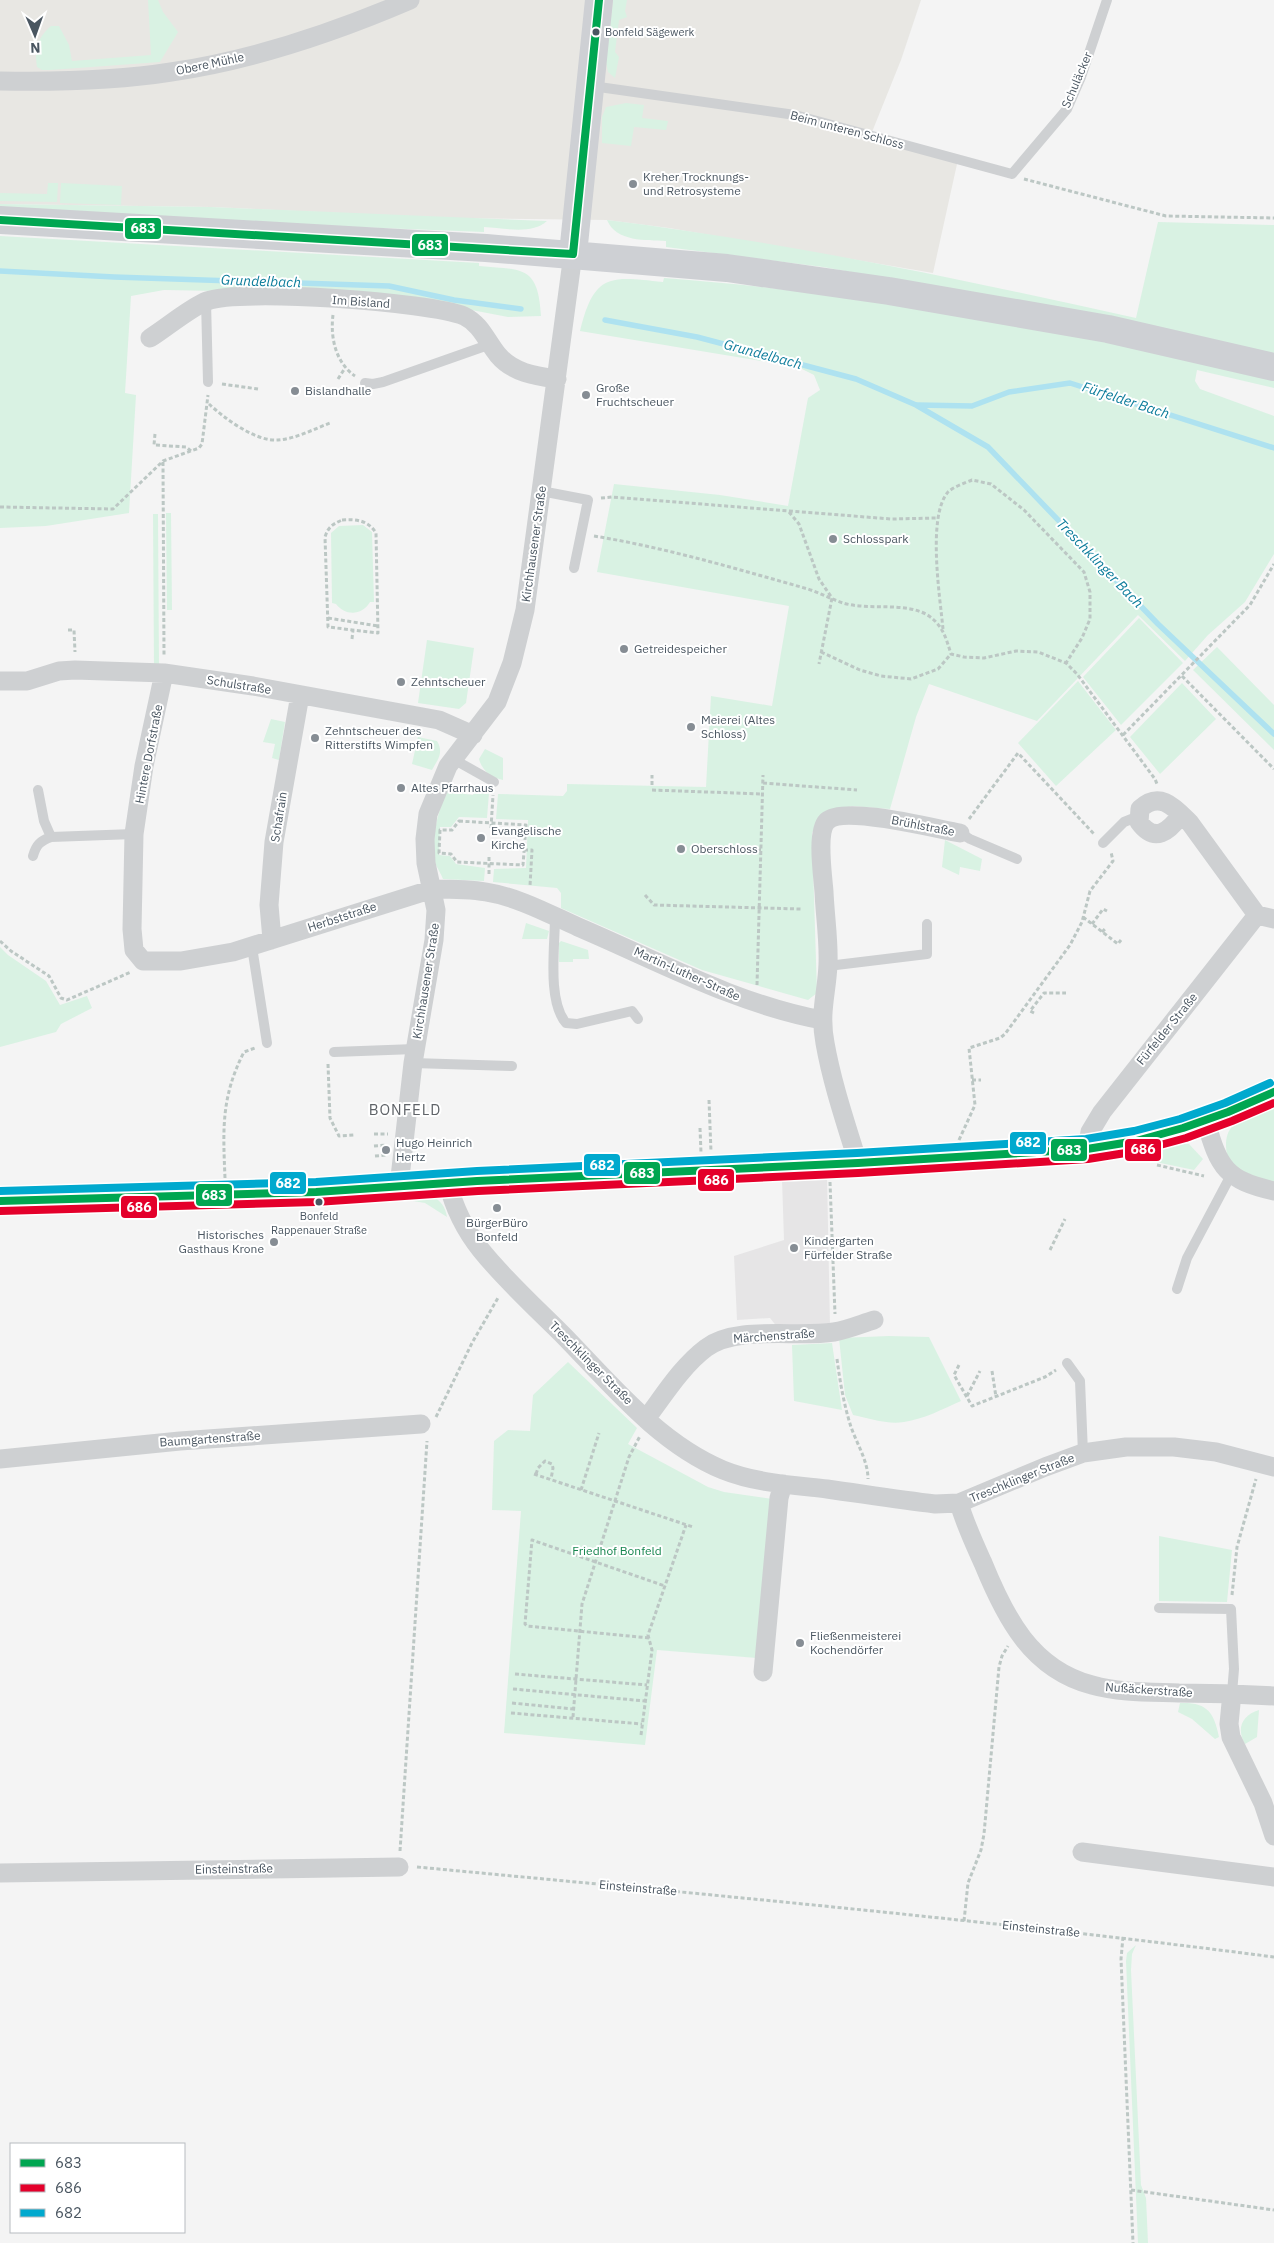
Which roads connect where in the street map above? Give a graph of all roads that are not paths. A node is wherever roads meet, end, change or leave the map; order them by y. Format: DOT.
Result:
graph roads {
  1 [pos="410,0"];
  2 [pos="599,0"];
  3 [pos="1107,0"];
  4 [pos="0,81"];
  5 [pos="590,85"];
  6 [pos="1012,174"];
  7 [pos="0,220"];
  8 [pos="573,254"];
  9 [pos="206,301"];
  10 [pos="150,338"];
  11 [pos="491,344"];
  12 [pos="1274,368"];
  13 [pos="557,379"];
  14 [pos="208,382"];
  15 [pos="364,383"];
  16 [pos="541,491"];
  17 [pos="574,568"];
  18 [pos="164,673"];
  19 [pos="0,681"];
  20 [pos="300,695"];
  21 [pos="474,735"];
  22 [pos="453,759"];
  23 [pos="494,782"];
  24 [pos="38,790"];
  25 [pos="1181,815"];
  26 [pos="1139,816"];
  27 [pos="960,833"];
  28 [pos="134,834"];
  29 [pos="51,837"];
  30 [pos="1103,844"];
  31 [pos="33,856"];
  32 [pos="1017,858"];
  33 [pos="434,889"];
  34 [pos="555,917"];
  35 [pos="1266,917"];
  36 [pos="927,924"];
  37 [pos="272,940"];
  38 [pos="252,947"];
  39 [pos="140,965"];
  40 [pos="828,966"];
  41 [pos="638,1019"];
  42 [pos="822,1020"];
  43 [pos="267,1043"];
  44 [pos="334,1052"];
  45 [pos="414,1056"];
  46 [pos="512,1066"];
  47 [pos="1274,1092"];
  48 [pos="1206,1122"];
  49 [pos="1087,1149"];
  50 [pos="858,1163"];
  51 [pos="1231,1175"];
  52 [pos="448,1183"];
  53 [pos="399,1186"];
  54 [pos="1274,1192"];
  55 [pos="0,1201"];
  56 [pos="1177,1290"];
  57 [pos="874,1320"];
  58 [pos="1067,1363"];
  59 [pos="426,1424"];
  60 [pos="644,1427"];
  61 [pos="1083,1453"];
  62 [pos="0,1458"];
  63 [pos="1274,1467"];
  64 [pos="783,1484"];
  65 [pos="959,1503"];
  66 [pos="1159,1608"];
  67 [pos="763,1672"];
  68 [pos="1232,1693"];
  69 [pos="1274,1696"];
  70 [pos="1274,1836"];
  71 [pos="1082,1852"];
  72 [pos="399,1867"];
  73 [pos="0,1873"];
  74 [pos="1274,1877"];
  1 -- 4 [label="street, Obere Mühle"];
  2 -- 5 [label="main road, Kirchhausener Straße"];
  3 -- 6 [label="lane, Schuläcker"];
  5 -- 6 [label="lane, Beim unteren Schloss"];
  5 -- 8 [label="main road, Kirchhausener Straße"];
  7 -- 8 [label="main road"];
  8 -- 12 [label="main road"];
  8 -- 13 [label="street, Kirchhausener Straße"];
  9 -- 10 [label="street, Im Bisland"];
  9 -- 11 [label="street, Im Bisland"];
  9 -- 14 [label="lane"];
  11 -- 13 [label="street, Im Bisland"];
  11 -- 15 [label="lane"];
  13 -- 16 [label="street, Kirchhausener Straße"];
  16 -- 17 [label="lane"];
  16 -- 21 [label="street, Kirchhausener Straße"];
  18 -- 19 [label="street, Schulstraße"];
  18 -- 20 [label="street, Schulstraße"];
  18 -- 28 [label="street, Hintere Dorfstraße"];
  20 -- 21 [label="street, Schulstraße"];
  20 -- 37 [label="street, Schafrain"];
  21 -- 22 [label="street, Kirchhausener Straße"];
  22 -- 23 [label="lane"];
  22 -- 33 [label="street, Kirchhausener Straße"];
  24 -- 29 [label="lane"];
  25 -- 26 [label="street, Fürfelder Straße"];
  25 -- 26 [label="street"];
  25 -- 35 [label="street, Fürfelder Straße"];
  26 -- 30 [label="lane"];
  27 -- 32 [label="lane, Brühlstraße"];
  27 -- 40 [label="street, Brühlstraße"];
  28 -- 29 [label="lane"];
  28 -- 39 [label="street, Hintere Dorfstraße"];
  29 -- 31 [label="lane"];
  33 -- 34 [label="street, Martin-Luther-Straße"];
  33 -- 37 [label="street, Herbststraße"];
  33 -- 45 [label="street, Kirchhausener Straße"];
  34 -- 41 [label="lane"];
  34 -- 42 [label="street, Martin-Luther-Straße"];
  35 -- 49 [label="street, Fürfelder Straße"];
  36 -- 40 [label="lane"];
  37 -- 38 [label="street, Herbststraße"];
  38 -- 39 [label="street, Herbststraße"];
  38 -- 43 [label="lane"];
  40 -- 42 [label="street"];
  42 -- 50 [label="street"];
  44 -- 45 [label="lane"];
  45 -- 46 [label="lane"];
  45 -- 53 [label="street, Kirchhausener Straße"];
  47 -- 48 [label="street"];
  48 -- 49 [label="street"];
  48 -- 51 [label="street"];
  49 -- 50 [label="street"];
  50 -- 52 [label="street"];
  51 -- 54 [label="street"];
  51 -- 56 [label="lane"];
  52 -- 53 [label="street"];
  52 -- 60 [label="street, Treschklinger Straße"];
  53 -- 55 [label="street"];
  57 -- 60 [label="street, Märchenstraße"];
  58 -- 61 [label="lane, Treschklinger Straße"];
  59 -- 62 [label="street, Baumgartenstraße"];
  60 -- 64 [label="street, Treschklinger Straße"];
  61 -- 63 [label="street, Treschklinger Straße"];
  61 -- 65 [label="street, Treschklinger Straße"];
  64 -- 65 [label="street, Treschklinger Straße"];
  64 -- 67 [label="street"];
  65 -- 68 [label="street, Nußäckerstraße"];
  66 -- 68 [label="lane"];
  68 -- 69 [label="street, Nußäckerstraße"];
  68 -- 70 [label="street"];
  71 -- 74 [label="street"];
  72 -- 73 [label="street, Einsteinstraße"];
}
